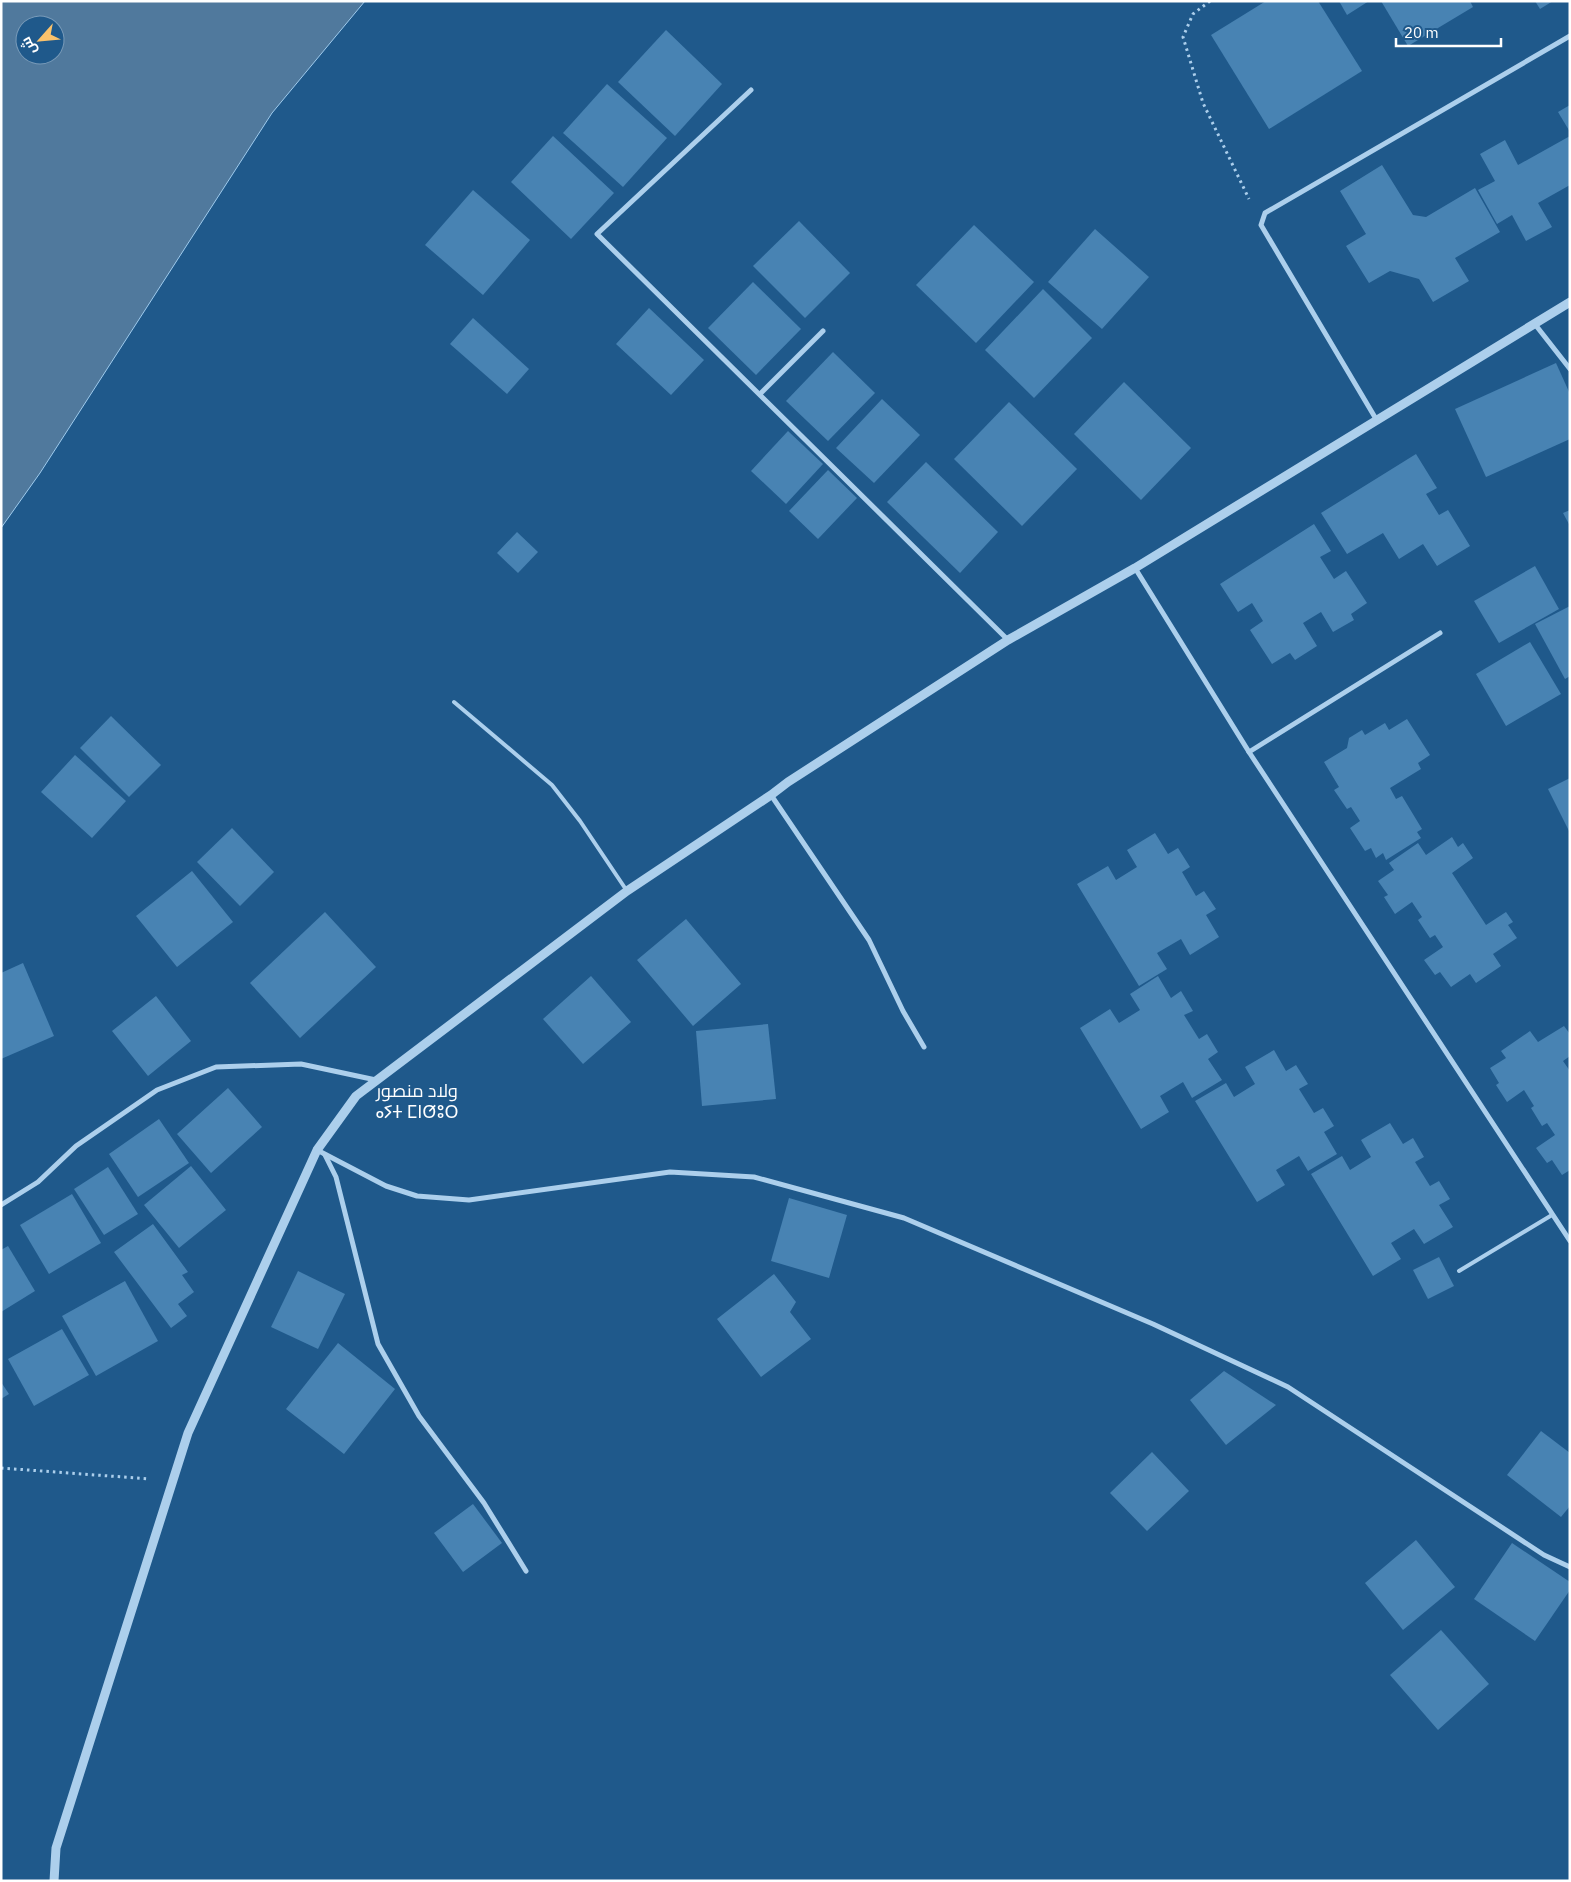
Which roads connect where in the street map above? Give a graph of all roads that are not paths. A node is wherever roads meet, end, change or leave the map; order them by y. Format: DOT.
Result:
graph roads {
  1 [pos="1570,36"];
  2 [pos="751,90"];
  3 [pos="1570,302"];
  4 [pos="1533,323"];
  5 [pos="823,331"];
  6 [pos="1570,369"];
  7 [pos="760,394"];
  8 [pos="1376,419"];
  9 [pos="1135,568"];
  10 [pos="1440,633"];
  11 [pos="1008,640"];
  12 [pos="454,702"];
  13 [pos="1249,752"];
  14 [pos="771,795"];
  15 [pos="627,891"];
  16 [pos="924,1047"];
  17 [pos="377,1080"];
  18 [pos="321,1152"];
  19 [pos="1,1205"];
  20 [pos="1552,1215"];
  21 [pos="1570,1241"];
  22 [pos="1459,1271"];
  23 [pos="1570,1567"];
  24 [pos="526,1571"];
  25 [pos="54,1881"];
  1 -- 8 [label="street"];
  2 -- 7 [label="street"];
  3 -- 4 [label="street"];
  4 -- 6 [label="street"];
  4 -- 8 [label="street"];
  5 -- 7 [label="street"];
  7 -- 11 [label="street"];
  8 -- 9 [label="street"];
  9 -- 11 [label="street"];
  9 -- 13 [label="street"];
  10 -- 13 [label="street"];
  11 -- 14 [label="street"];
  12 -- 15 [label="lane"];
  13 -- 20 [label="street"];
  14 -- 15 [label="street"];
  14 -- 16 [label="street"];
  15 -- 17 [label="street"];
  17 -- 18 [label="street"];
  17 -- 19 [label="street"];
  18 -- 23 [label="street"];
  18 -- 24 [label="street"];
  18 -- 25 [label="street"];
  20 -- 21 [label="street"];
  20 -- 22 [label="lane"];
}
